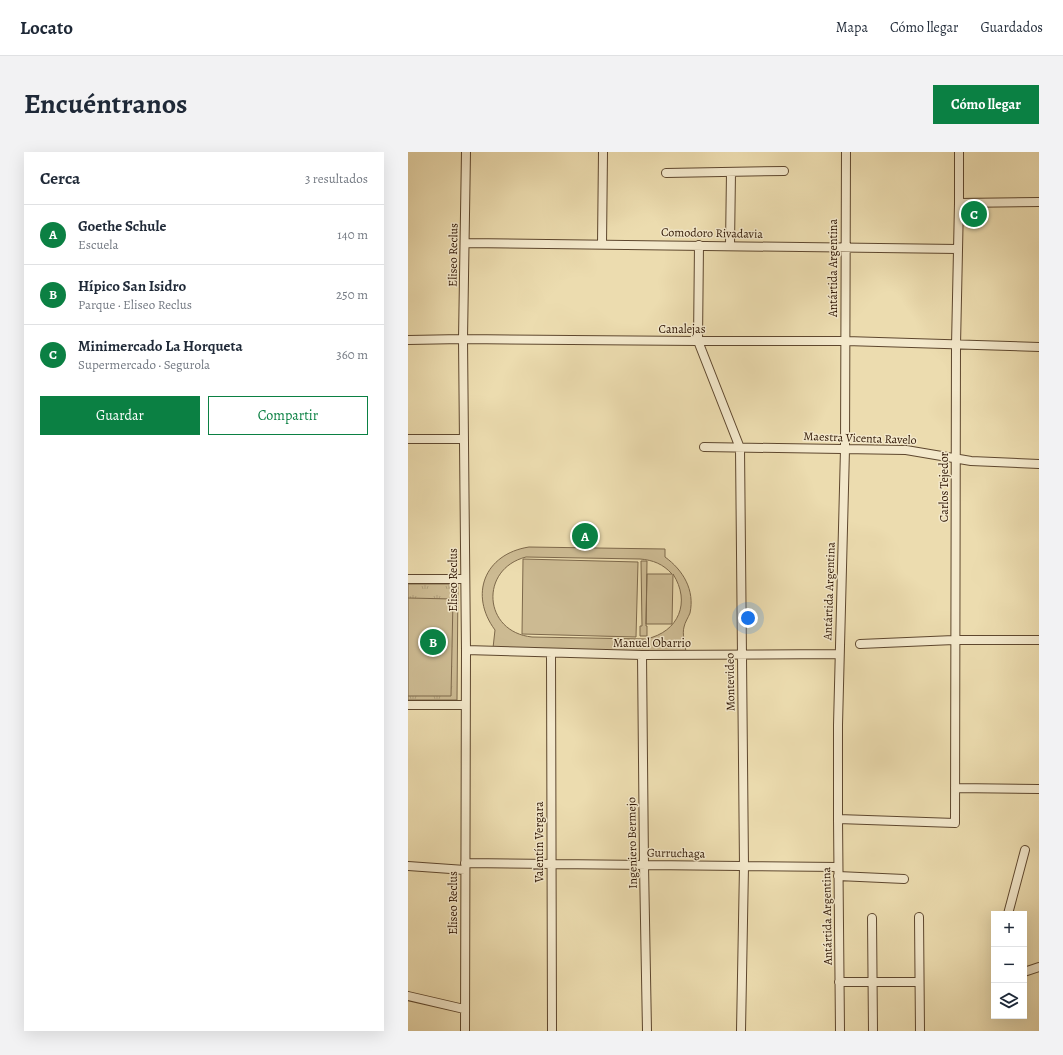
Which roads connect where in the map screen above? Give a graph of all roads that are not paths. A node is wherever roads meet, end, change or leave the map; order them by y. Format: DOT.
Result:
graph roads {
  1 [pos="466,152"];
  2 [pos="603,152"];
  3 [pos="846,152"];
  4 [pos="959,152"];
  5 [pos="784,171"];
  6 [pos="731,172"];
  7 [pos="666,173"];
  8 [pos="1039,202"];
  9 [pos="960,203"];
  10 [pos="466,243"];
  11 [pos="602,244"];
  12 [pos="699,245"];
  13 [pos="730,245"];
  14 [pos="845,247"];
  15 [pos="958,249"];
  16 [pos="463,339"];
  17 [pos="408,340"];
  18 [pos="698,341"];
  19 [pos="846,341"];
  20 [pos="956,345"];
  21 [pos="1039,346"];
  22 [pos="408,439"];
  23 [pos="464,439"];
  24 [pos="704,447"];
  25 [pos="740,448"];
  26 [pos="845,450"];
  27 [pos="956,457"];
  28 [pos="1039,464"];
  29 [pos="408,579"];
  30 [pos="465,579"];
  31 [pos="954,640"];
  32 [pos="1039,640"];
  33 [pos="860,644"];
  34 [pos="466,650"];
  35 [pos="551,653"];
  36 [pos="741,654"];
  37 [pos="839,654"];
  38 [pos="642,655"];
  39 [pos="408,705"];
  40 [pos="465,705"];
  41 [pos="956,788"];
  42 [pos="1039,789"];
  43 [pos="838,819"];
  44 [pos="1025,850"];
  45 [pos="551,864"];
  46 [pos="644,865"];
  47 [pos="408,866"];
  48 [pos="465,866"];
  49 [pos="744,866"];
  50 [pos="838,871"];
  51 [pos="904,879"];
  52 [pos="1009,911"];
  53 [pos="872,918"];
  54 [pos="919,918"];
  55 [pos="1039,967"];
  56 [pos="1027,971"];
  57 [pos="839,982"];
  58 [pos="873,982"];
  59 [pos="920,982"];
  60 [pos="408,996"];
  61 [pos="464,1009"];
  62 [pos="465,1031"];
  63 [pos="552,1031"];
  64 [pos="647,1031"];
  65 [pos="742,1031"];
  66 [pos="840,1031"];
  67 [pos="873,1031"];
  68 [pos="920,1031"];
  1 -- 10 [label="street, Eliseo Reclus"];
  2 -- 11 [label="street"];
  3 -- 14 [label="street, Antártida Argentina"];
  4 -- 9 [label="street, Carlos Tejedor"];
  5 -- 6 [label="street"];
  6 -- 7 [label="street"];
  6 -- 13 [label="street"];
  8 -- 9 [label="street"];
  9 -- 15 [label="street, Carlos Tejedor"];
  10 -- 11 [label="street, Comodoro Rivadavia"];
  10 -- 16 [label="street, Eliseo Reclus"];
  11 -- 12 [label="street, Comodoro Rivadavia"];
  12 -- 13 [label="street, Comodoro Rivadavia"];
  12 -- 18 [label="street"];
  13 -- 14 [label="street, Comodoro Rivadavia"];
  14 -- 15 [label="street, Comodoro Rivadavia"];
  14 -- 19 [label="street, Antártida Argentina"];
  15 -- 20 [label="street, Carlos Tejedor"];
  16 -- 17 [label="street, Canalejas"];
  16 -- 18 [label="street, Canalejas"];
  16 -- 23 [label="street, Eliseo Reclus"];
  18 -- 19 [label="street, Canalejas"];
  18 -- 25 [label="street, Montevideo"];
  19 -- 20 [label="street, Canalejas"];
  19 -- 26 [label="street, Antártida Argentina"];
  20 -- 21 [label="street"];
  20 -- 27 [label="street, Carlos Tejedor"];
  22 -- 23 [label="street"];
  23 -- 30 [label="street, Eliseo Reclus"];
  24 -- 25 [label="street, Maestra Vicenta Ravelo"];
  25 -- 26 [label="street, Maestra Vicenta Ravelo"];
  25 -- 36 [label="street, Montevideo"];
  26 -- 27 [label="street, Maestra Vicenta Ravelo"];
  26 -- 37 [label="street, Antártida Argentina"];
  27 -- 28 [label="street, Maestra Vicenta Ravelo"];
  27 -- 31 [label="street, Carlos Tejedor"];
  29 -- 30 [label="street"];
  30 -- 34 [label="street, Eliseo Reclus"];
  31 -- 32 [label="street"];
  31 -- 33 [label="street"];
  31 -- 41 [label="street, Carlos Tejedor"];
  34 -- 35 [label="street, Manuel Obarrio"];
  34 -- 40 [label="street, Eliseo Reclus"];
  35 -- 38 [label="street, Manuel Obarrio"];
  35 -- 45 [label="street, Valentín Vergara"];
  36 -- 37 [label="street, Manuel Obarrio"];
  36 -- 38 [label="street, Manuel Obarrio"];
  36 -- 49 [label="street, Montevideo"];
  37 -- 43 [label="street, Antártida Argentina"];
  38 -- 46 [label="street, Ingeniero Bermejo"];
  39 -- 40 [label="street"];
  40 -- 48 [label="street, Eliseo Reclus"];
  41 -- 42 [label="street"];
  41 -- 43 [label="street, Carlos Tejedor"];
  43 -- 50 [label="street, Antártida Argentina"];
  44 -- 52 [label="street"];
  45 -- 46 [label="street, Gurruchaga"];
  45 -- 48 [label="street, Gurruchaga"];
  45 -- 63 [label="street, Valentín Vergara"];
  46 -- 49 [label="street, Gurruchaga"];
  46 -- 64 [label="street, Ingeniero Bermejo"];
  47 -- 48 [label="street, Gurruchaga"];
  48 -- 61 [label="street, Eliseo Reclus"];
  49 -- 50 [label="street, Gurruchaga"];
  49 -- 65 [label="street, Montevideo"];
  50 -- 51 [label="street, Gurruchaga"];
  50 -- 57 [label="street, Antártida Argentina"];
  53 -- 58 [label="street"];
  54 -- 59 [label="street"];
  55 -- 56 [label="street"];
  57 -- 58 [label="street"];
  57 -- 66 [label="street, Antártida Argentina"];
  58 -- 59 [label="street"];
  58 -- 67 [label="street"];
  59 -- 68 [label="street"];
  60 -- 61 [label="street"];
  61 -- 62 [label="street, Eliseo Reclus"];
}
